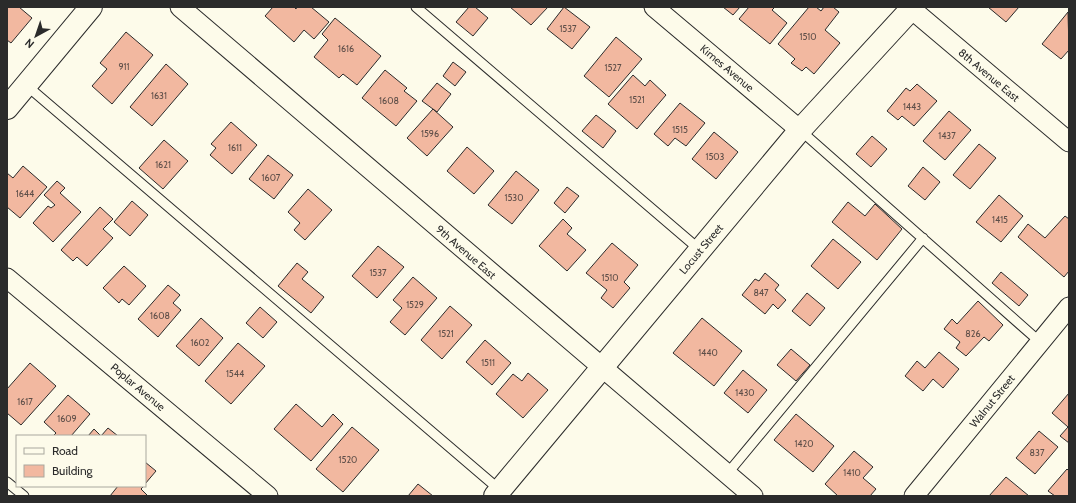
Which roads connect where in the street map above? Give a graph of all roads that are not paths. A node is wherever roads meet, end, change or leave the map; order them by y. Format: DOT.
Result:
graph roads {
  1 [pos="91,7"];
  2 [pos="180,7"];
  3 [pos="416,7"];
  4 [pos="654,7"];
  5 [pos="911,8"];
  6 [pos="26,85"];
  7 [pos="7,108"];
  8 [pos="800,130"];
  9 [pos="1069,142"];
  10 [pos="923,238"];
  11 [pos="700,250"];
  12 [pos="7,278"];
  13 [pos="1069,307"];
  14 [pos="1040,342"];
  15 [pos="601,368"];
  16 [pos="727,474"];
  17 [pos="7,482"];
  18 [pos="500,494"];
  19 [pos="24,496"];
  20 [pos="268,496"];
  21 [pos="753,496"];
  22 [pos="914,496"];
  1 -- 6 [label="street"];
  2 -- 15 [label="street, 9th Avenue East"];
  3 -- 11 [label="lane"];
  4 -- 8 [label="street, Kimes Avenue"];
  5 -- 8 [label="street, Locust Street"];
  5 -- 9 [label="street, 8th Avenue East"];
  6 -- 7 [label="street"];
  6 -- 18 [label="lane"];
  8 -- 10 [label="lane"];
  8 -- 11 [label="street, Locust Street"];
  10 -- 14 [label="lane"];
  10 -- 16 [label="lane"];
  11 -- 15 [label="street, Locust Street"];
  12 -- 20 [label="street, Poplar Avenue"];
  13 -- 14 [label="street, Walnut Street"];
  14 -- 22 [label="street, Walnut Street"];
  15 -- 16 [label="street, 9th Avenue East"];
  15 -- 18 [label="street, Locust Street"];
  16 -- 21 [label="street, 9th Avenue East"];
  17 -- 19 [label="lane"];
}
